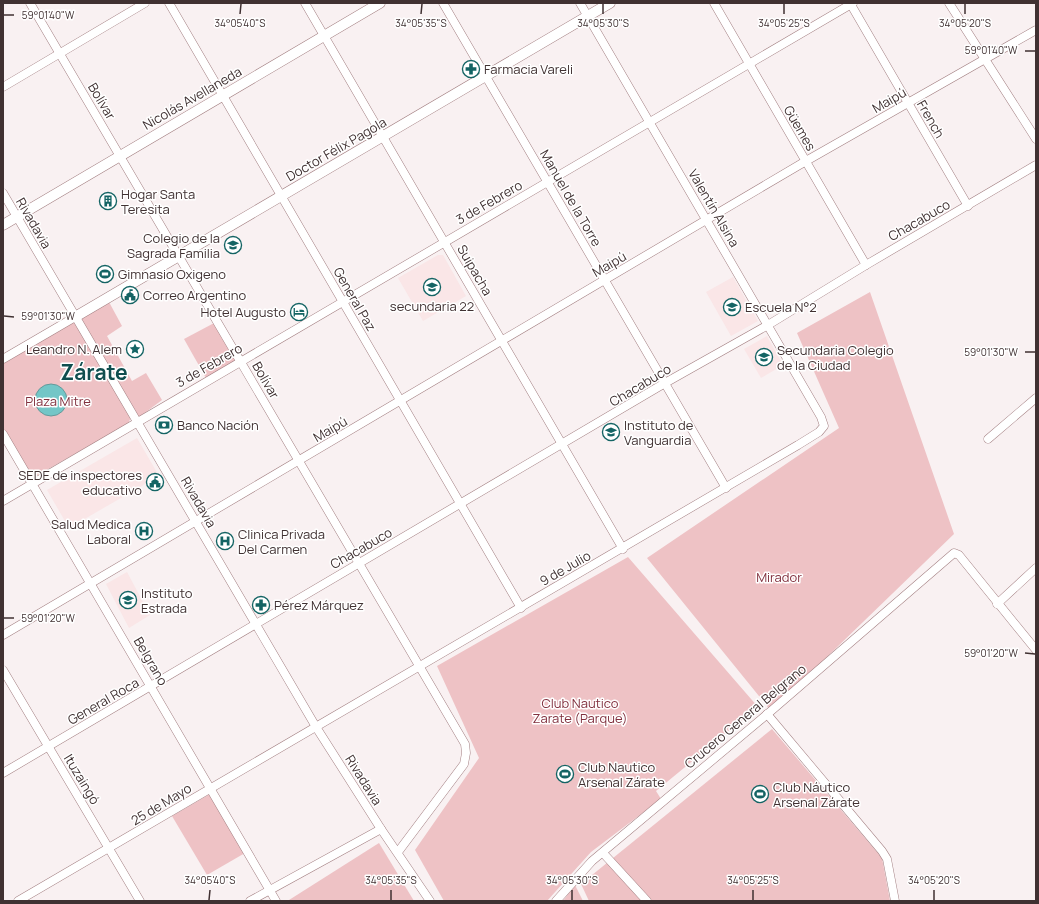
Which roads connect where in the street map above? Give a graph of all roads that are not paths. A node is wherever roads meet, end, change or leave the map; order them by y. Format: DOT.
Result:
graph roads {
  1 [pos="30,3"];
  2 [pos="145,3"];
  3 [pos="169,3"];
  4 [pos="306,3"];
  5 [pos="380,3"];
  6 [pos="443,3"];
  7 [pos="580,3"];
  8 [pos="610,3"];
  9 [pos="714,3"];
  10 [pos="851,3"];
  11 [pos="949,3"];
  12 [pos="588,16"];
  13 [pos="1036,30"];
  14 [pos="325,36"];
  15 [pos="60,54"];
  16 [pos="986,59"];
  17 [pos="749,64"];
  18 [pos="486,76"];
  19 [pos="3,87"];
  20 [pos="222,95"];
  21 [pos="908,102"];
  22 [pos="650,122"];
  23 [pos="383,137"];
  24 [pos="1036,139"];
  25 [pos="121,155"];
  26 [pos="806,161"];
  27 [pos="1036,165"];
  28 [pos="547,182"];
  29 [pos="3,194"];
  30 [pos="281,197"];
  31 [pos="968,206"];
  32 [pos="17,217"];
  33 [pos="707,221"];
  34 [pos="3,225"];
  35 [pos="445,241"];
  36 [pos="180,256"];
  37 [pos="866,265"];
  38 [pos="605,280"];
  39 [pos="342,301"];
  40 [pos="75,317"];
  41 [pos="768,326"];
  42 [pos="502,341"];
  43 [pos="3,359"];
  44 [pos="241,360"];
  45 [pos="665,383"];
  46 [pos="1036,398"];
  47 [pos="401,401"];
  48 [pos="137,421"];
  49 [pos="824,426"];
  50 [pos="3,434"];
  51 [pos="988,439"];
  52 [pos="563,445"];
  53 [pos="299,460"];
  54 [pos="33,483"];
  55 [pos="726,488"];
  56 [pos="3,501"];
  57 [pos="461,505"];
  58 [pos="196,522"];
  59 [pos="623,548"];
  60 [pos="359,563"];
  61 [pos="1036,568"];
  62 [pos="91,583"];
  63 [pos="997,604"];
  64 [pos="521,608"];
  65 [pos="256,625"];
  66 [pos="3,635"];
  67 [pos="1036,650"];
  68 [pos="419,667"];
  69 [pos="3,670"];
  70 [pos="152,686"];
  71 [pos="767,714"];
  72 [pos="316,727"];
  73 [pos="48,746"];
  74 [pos="3,773"];
  75 [pos="211,788"];
  76 [pos="381,829"];
  77 [pos="109,848"];
  78 [pos="398,852"];
  79 [pos="603,853"];
  80 [pos="269,890"];
  81 [pos="18,901"];
  82 [pos="140,901"];
  83 [pos="250,901"];
  84 [pos="276,901"];
  85 [pos="430,901"];
  86 [pos="556,901"];
  87 [pos="647,901"];
  88 [pos="895,901"];
  1 -- 15 [label="street, Bolívar"];
  2 -- 15 [label="street"];
  3 -- 20 [label="street, General Paz"];
  4 -- 14 [label="street, Suipacha"];
  5 -- 14 [label="street, Nicolás Avellaneda"];
  6 -- 18 [label="street, Manuel de la Torre"];
  7 -- 12 [label="street, Valentín Alsina"];
  8 -- 12 [label="street, Doctor Félix Pagola"];
  9 -- 17 [label="street, Güemes"];
  10 -- 17 [label="street, 3 de Febrero"];
  10 -- 21 [label="street, French"];
  11 -- 16 [label="street"];
  12 -- 18 [label="street, Doctor Félix Pagola"];
  12 -- 22 [label="street, Valentín Alsina"];
  13 -- 16 [label="street, Maipú"];
  14 -- 20 [label="street, Nicolás Avellaneda"];
  14 -- 23 [label="street, Suipacha"];
  15 -- 19 [label="street"];
  15 -- 25 [label="street, Bolívar"];
  16 -- 21 [label="street, Maipú"];
  16 -- 24 [label="street"];
  17 -- 22 [label="street, 3 de Febrero"];
  17 -- 26 [label="street, Güemes"];
  18 -- 23 [label="street, Doctor Félix Pagola"];
  18 -- 28 [label="street, Manuel de la Torre"];
  20 -- 25 [label="street, Nicolás Avellaneda"];
  20 -- 30 [label="street, General Paz"];
  21 -- 26 [label="street, Maipú"];
  21 -- 31 [label="street, French"];
  22 -- 28 [label="street, 3 de Febrero"];
  22 -- 33 [label="street, Valentín Alsina"];
  23 -- 30 [label="street, Doctor Félix Pagola"];
  23 -- 35 [label="street, Suipacha"];
  25 -- 32 [label="street, Nicolás Avellaneda"];
  25 -- 36 [label="street, Bolívar"];
  26 -- 33 [label="street, Maipú"];
  26 -- 37 [label="street, Güemes"];
  27 -- 31 [label="street, Chacabuco"];
  28 -- 35 [label="street, 3 de Febrero"];
  28 -- 38 [label="street, Manuel de la Torre"];
  29 -- 32 [label="street, Rivadavia"];
  30 -- 36 [label="street, Doctor Félix Pagola"];
  30 -- 39 [label="street, General Paz"];
  31 -- 37 [label="street, Chacabuco"];
  32 -- 34 [label="street, Nicolás Avellaneda"];
  32 -- 40 [label="street, Rivadavia"];
  33 -- 38 [label="street, Maipú"];
  33 -- 41 [label="street, Valentín Alsina"];
  35 -- 39 [label="street, 3 de Febrero"];
  35 -- 42 [label="street, Suipacha"];
  36 -- 40 [label="street, Doctor Félix Pagola"];
  36 -- 44 [label="street, Bolívar"];
  37 -- 41 [label="street, Chacabuco"];
  38 -- 42 [label="street, Maipú"];
  38 -- 45 [label="street, Manuel de la Torre"];
  39 -- 44 [label="street, 3 de Febrero"];
  39 -- 47 [label="street, General Paz"];
  40 -- 43 [label="street"];
  40 -- 48 [label="street, Rivadavia"];
  41 -- 45 [label="street, Chacabuco"];
  41 -- 49 [label="street, Valentín Alsina"];
  42 -- 47 [label="street, Maipú"];
  42 -- 52 [label="street, Suipacha"];
  44 -- 48 [label="street, 3 de Febrero"];
  44 -- 53 [label="street, Bolívar"];
  45 -- 52 [label="street, Chacabuco"];
  45 -- 55 [label="street, Manuel de la Torre"];
  46 -- 51 [label="street"];
  47 -- 53 [label="street, Maipú"];
  47 -- 57 [label="street, General Paz"];
  48 -- 54 [label="street, 3 de Febrero"];
  48 -- 58 [label="street, Rivadavia"];
  49 -- 55 [label="street, 9 de Julio"];
  50 -- 54 [label="street, Belgrano"];
  52 -- 57 [label="street, Chacabuco"];
  52 -- 59 [label="street, Suipacha"];
  53 -- 58 [label="street, Maipú"];
  53 -- 60 [label="street, Bolívar"];
  54 -- 56 [label="street, 3 de Febrero"];
  54 -- 62 [label="street, Belgrano"];
  55 -- 59 [label="street, 9 de Julio"];
  57 -- 60 [label="street, Chacabuco"];
  57 -- 64 [label="street, General Paz"];
  58 -- 62 [label="street, Maipú"];
  58 -- 65 [label="street, Rivadavia"];
  59 -- 64 [label="street, 9 de Julio"];
  60 -- 65 [label="street, Chacabuco"];
  60 -- 68 [label="street, Bolívar"];
  61 -- 63 [label="street"];
  62 -- 66 [label="street, Maipú"];
  62 -- 70 [label="street, Belgrano"];
  63 -- 67 [label="street"];
  63 -- 71 [label="street, Crucero General Belgrano"];
  64 -- 68 [label="street, 9 de Julio"];
  65 -- 70 [label="street, General Roca"];
  65 -- 72 [label="street, Rivadavia"];
  68 -- 72 [label="street, 9 de Julio"];
  68 -- 78 [label="street, Bolívar"];
  69 -- 73 [label="street, Ituzaingó"];
  70 -- 73 [label="street, General Roca"];
  70 -- 75 [label="street, Belgrano"];
  71 -- 79 [label="street, Crucero General Belgrano"];
  71 -- 88 [label="street"];
  72 -- 75 [label="street, 25 de Mayo"];
  72 -- 76 [label="street, Rivadavia"];
  73 -- 74 [label="street, General Roca"];
  73 -- 77 [label="street, Ituzaingó"];
  75 -- 77 [label="street, 25 de Mayo"];
  75 -- 80 [label="street, Belgrano"];
  76 -- 78 [label="street, Rivadavia"];
  76 -- 80 [label="street"];
  77 -- 81 [label="street, 25 de Mayo"];
  77 -- 82 [label="street, Ituzaingó"];
  78 -- 85 [label="street, Rivadavia"];
  79 -- 86 [label="street, Crucero General Belgrano"];
  79 -- 87 [label="street"];
  80 -- 83 [label="street"];
  80 -- 84 [label="street, Belgrano"];
}
